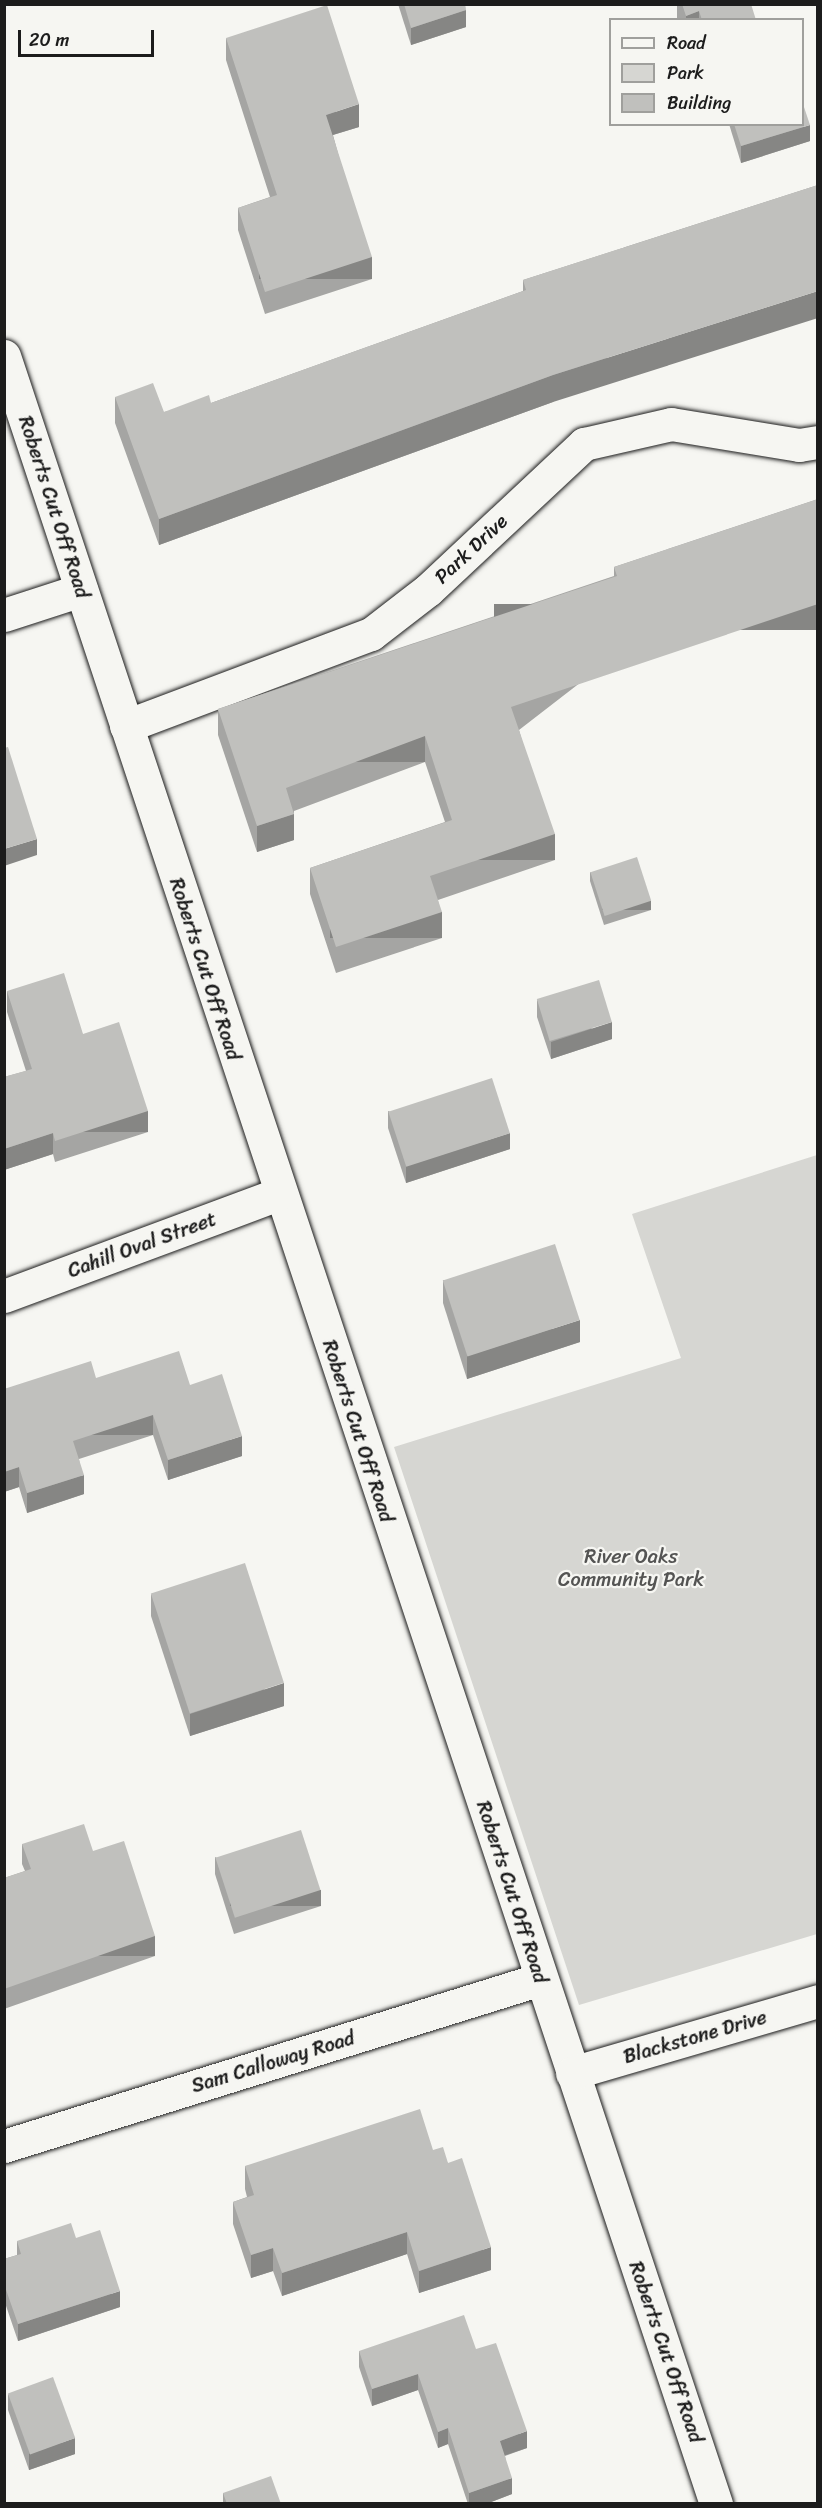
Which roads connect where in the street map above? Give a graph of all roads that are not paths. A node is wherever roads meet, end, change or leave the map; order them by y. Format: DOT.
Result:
graph roads {
  1 [pos="4,356"];
  2 [pos="818,442"];
  3 [pos="81,590"];
  4 [pos="4,615"];
  5 [pos="126,726"];
  6 [pos="279,1194"];
  7 [pos="4,1296"];
  8 [pos="541,1979"];
  9 [pos="818,2001"];
  10 [pos="572,2073"];
  11 [pos="4,2146"];
  12 [pos="716,2504"];
  1 -- 3 [label="street, Roberts Cut Off Road"];
  2 -- 5 [label="street, Park Drive"];
  3 -- 4 [label="street"];
  3 -- 5 [label="street, Roberts Cut Off Road"];
  5 -- 6 [label="street, Roberts Cut Off Road"];
  6 -- 7 [label="street, Cahill Oval Street"];
  6 -- 8 [label="street, Roberts Cut Off Road"];
  8 -- 10 [label="street, Roberts Cut Off Road"];
  8 -- 11 [label="street, Sam Calloway Road"];
  9 -- 10 [label="street, Blackstone Drive"];
  10 -- 12 [label="street, Roberts Cut Off Road"];
}
